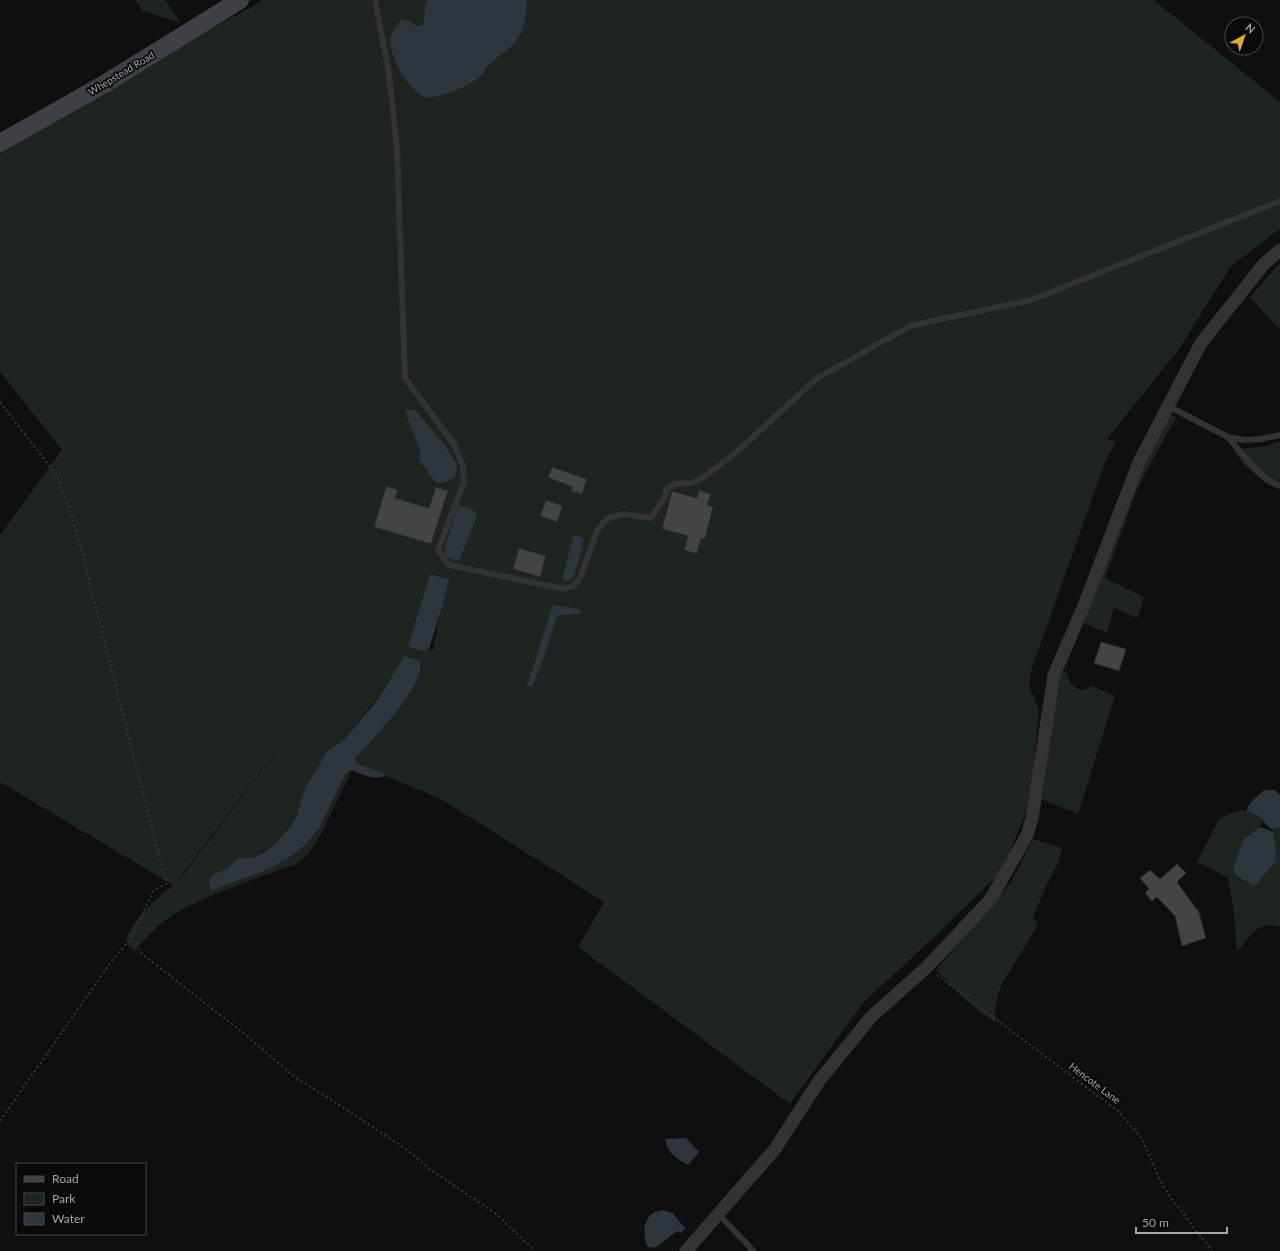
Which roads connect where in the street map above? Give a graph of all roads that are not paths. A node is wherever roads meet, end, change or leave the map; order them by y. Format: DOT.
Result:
graph roads {
  1 [pos="240,0"];
  2 [pos="375,0"];
  3 [pos="0,143"];
  4 [pos="1280,201"];
  5 [pos="1280,250"];
  6 [pos="1168,406"];
  7 [pos="1280,435"];
  8 [pos="1228,437"];
  9 [pos="1280,486"];
  10 [pos="718,1214"];
  11 [pos="686,1251"];
  12 [pos="753,1251"];
  1 -- 3 [label="main road, Whepstead Road"];
  2 -- 4 [label="lane"];
  5 -- 6 [label="street"];
  6 -- 8 [label="lane"];
  6 -- 10 [label="street"];
  7 -- 8 [label="lane"];
  8 -- 9 [label="lane"];
  10 -- 11 [label="street"];
  10 -- 12 [label="lane"];
}
